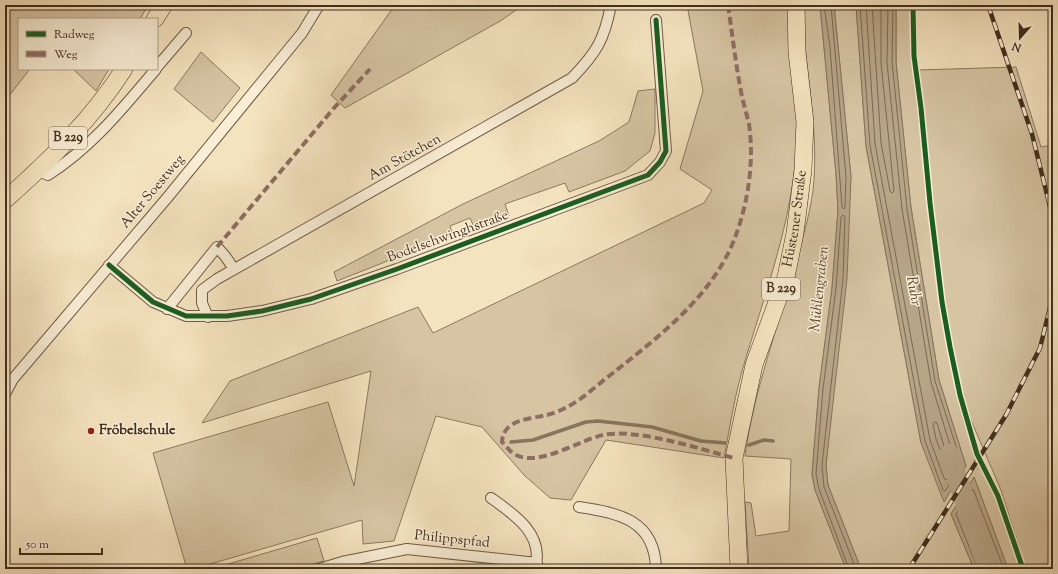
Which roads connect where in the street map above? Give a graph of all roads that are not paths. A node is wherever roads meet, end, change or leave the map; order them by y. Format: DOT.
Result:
graph roads {
  1 [pos="164,5"];
  2 [pos="319,5"];
  3 [pos="611,5"];
  4 [pos="796,5"];
  5 [pos="156,18"];
  6 [pos="656,20"];
  7 [pos="186,33"];
  8 [pos="158,66"];
  9 [pos="123,70"];
  10 [pos="154,70"];
  11 [pos="38,171"];
  12 [pos="5,200"];
  13 [pos="109,265"];
  14 [pos="234,270"];
  15 [pos="166,309"];
  16 [pos="208,317"];
  17 [pos="5,394"];
  18 [pos="491,498"];
  19 [pos="580,507"];
  20 [pos="536,566"];
  21 [pos="319,569"];
  22 [pos="656,569"];
  23 [pos="739,569"];
  1 -- 5 [label="main road"];
  2 -- 13 [label="street, Alter Soestweg"];
  3 -- 14 [label="street, Am Stötchen"];
  4 -- 23 [label="main road, Hüstener Straße / B 229"];
  6 -- 16 [label="street, Bodelschwinghstraße"];
  7 -- 8 [label="street"];
  9 -- 11 [label="main road, B 229"];
  10 -- 11 [label="street"];
  11 -- 12 [label="main road, B 229"];
  13 -- 15 [label="street, Bodelschwinghstraße"];
  13 -- 17 [label="street, Alter Soestweg"];
  14 -- 15 [label="street"];
  14 -- 16 [label="street, Am Stötchen"];
  15 -- 16 [label="street, Bodelschwinghstraße"];
  18 -- 20 [label="street"];
  19 -- 22 [label="street"];
  20 -- 21 [label="street, Philippspfad"];
}
